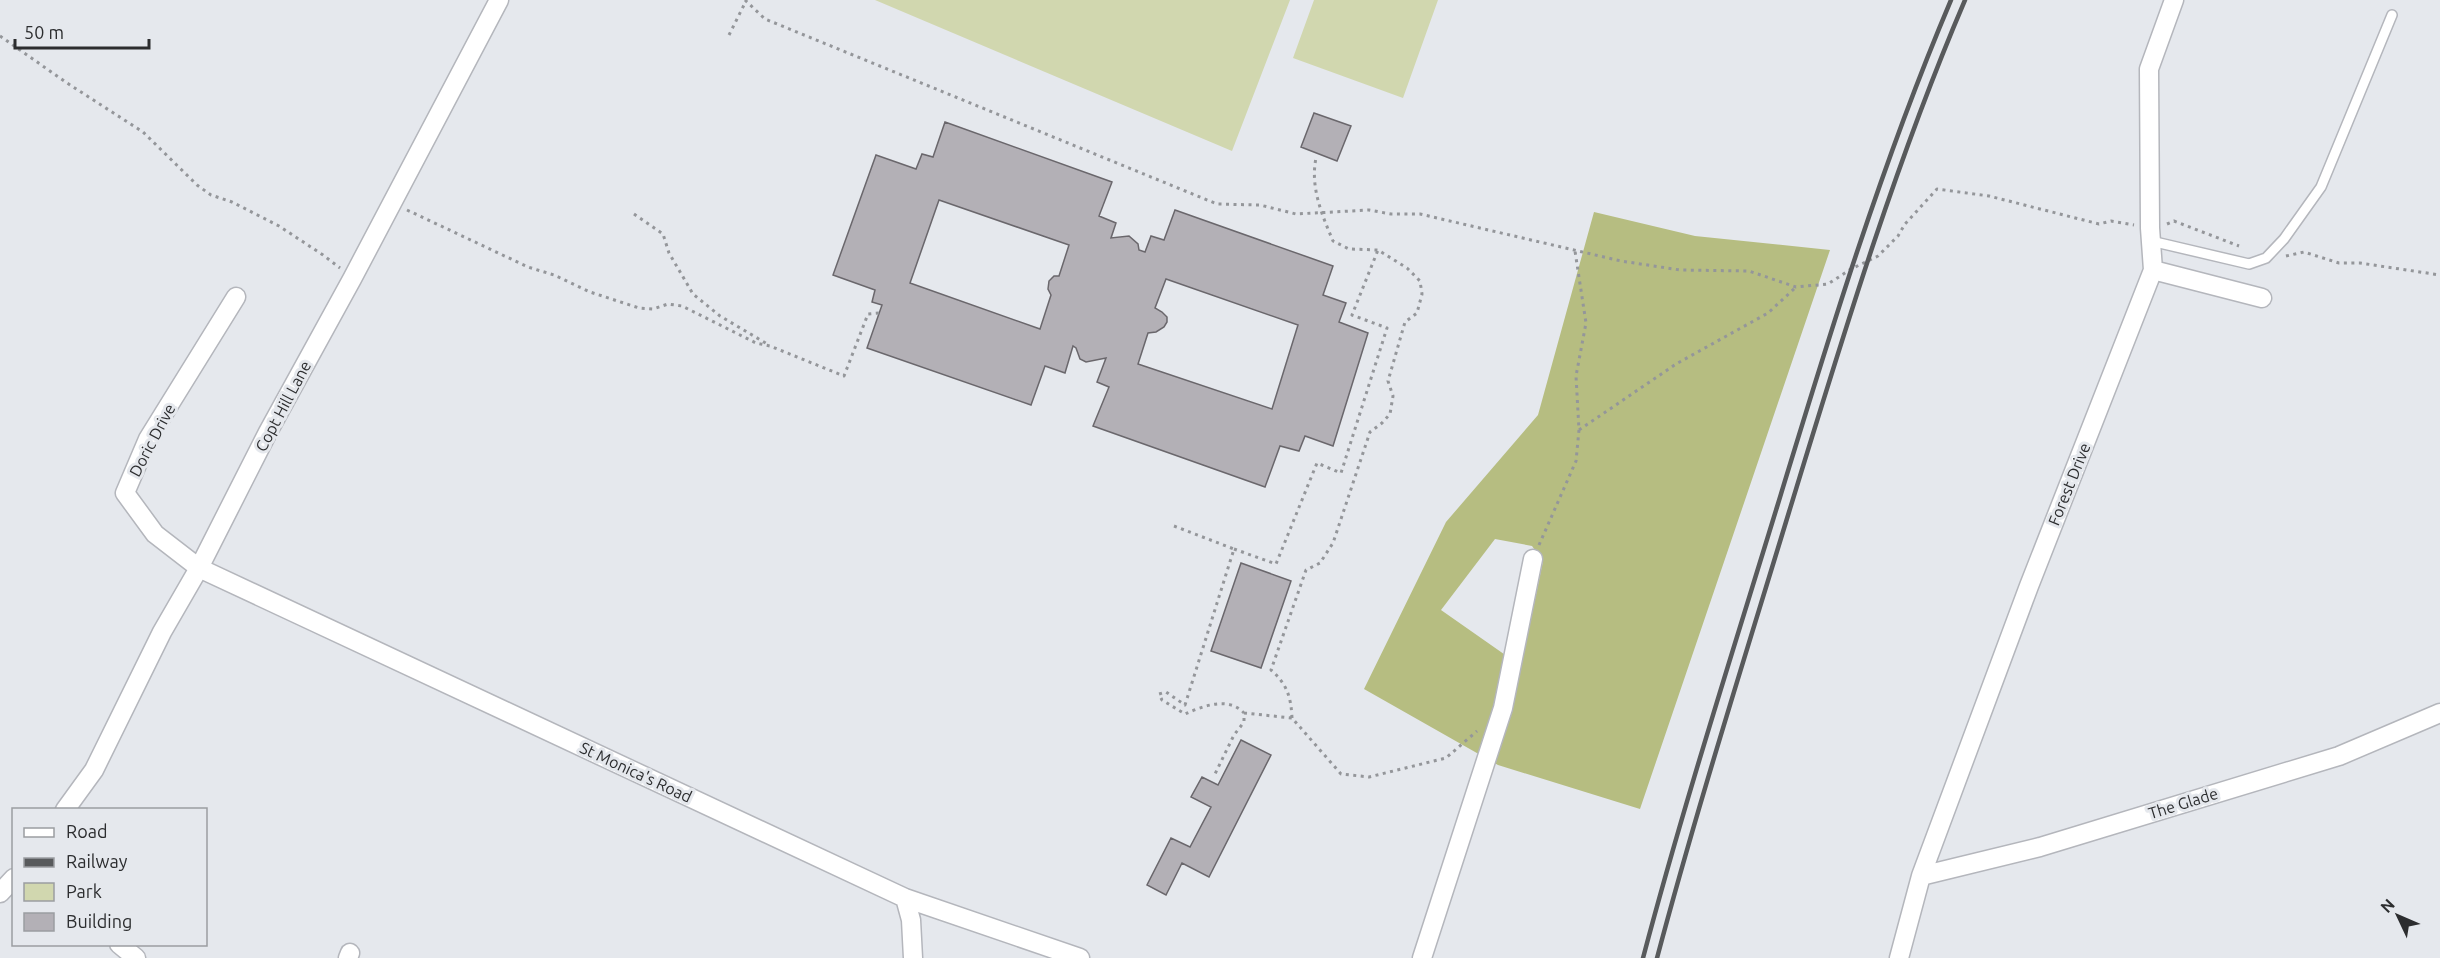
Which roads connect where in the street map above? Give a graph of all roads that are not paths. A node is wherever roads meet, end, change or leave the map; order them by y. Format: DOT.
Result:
graph roads {
  1 [pos="499,0"];
  2 [pos="2174,0"];
  3 [pos="2392,15"];
  4 [pos="2151,235"];
  5 [pos="2153,270"];
  6 [pos="236,297"];
  7 [pos="2262,298"];
  8 [pos="1533,559"];
  9 [pos="199,568"];
  10 [pos="2440,713"];
  11 [pos="66,808"];
  12 [pos="1921,876"];
  13 [pos="12,880"];
  14 [pos="0,892"];
  15 [pos="905,898"];
  16 [pos="120,946"];
  17 [pos="136,958"];
  18 [pos="913,958"];
  19 [pos="1080,958"];
  20 [pos="1422,958"];
  21 [pos="1899,958"];
  1 -- 9 [label="street, Copt Hill Lane"];
  2 -- 4 [label="street, Forest Drive"];
  3 -- 4 [label="lane"];
  4 -- 5 [label="street, Forest Drive"];
  5 -- 7 [label="street"];
  5 -- 12 [label="street, Forest Drive"];
  6 -- 9 [label="street, Doric Drive"];
  8 -- 20 [label="street"];
  9 -- 11 [label="street, Copt Hill Lane"];
  9 -- 15 [label="street, St Monica's Road"];
  10 -- 12 [label="street, The Glade"];
  12 -- 21 [label="street, Forest Drive"];
  13 -- 14 [label="street"];
  15 -- 18 [label="street"];
  15 -- 19 [label="street, St Monica's Road"];
  16 -- 17 [label="street"];
}
